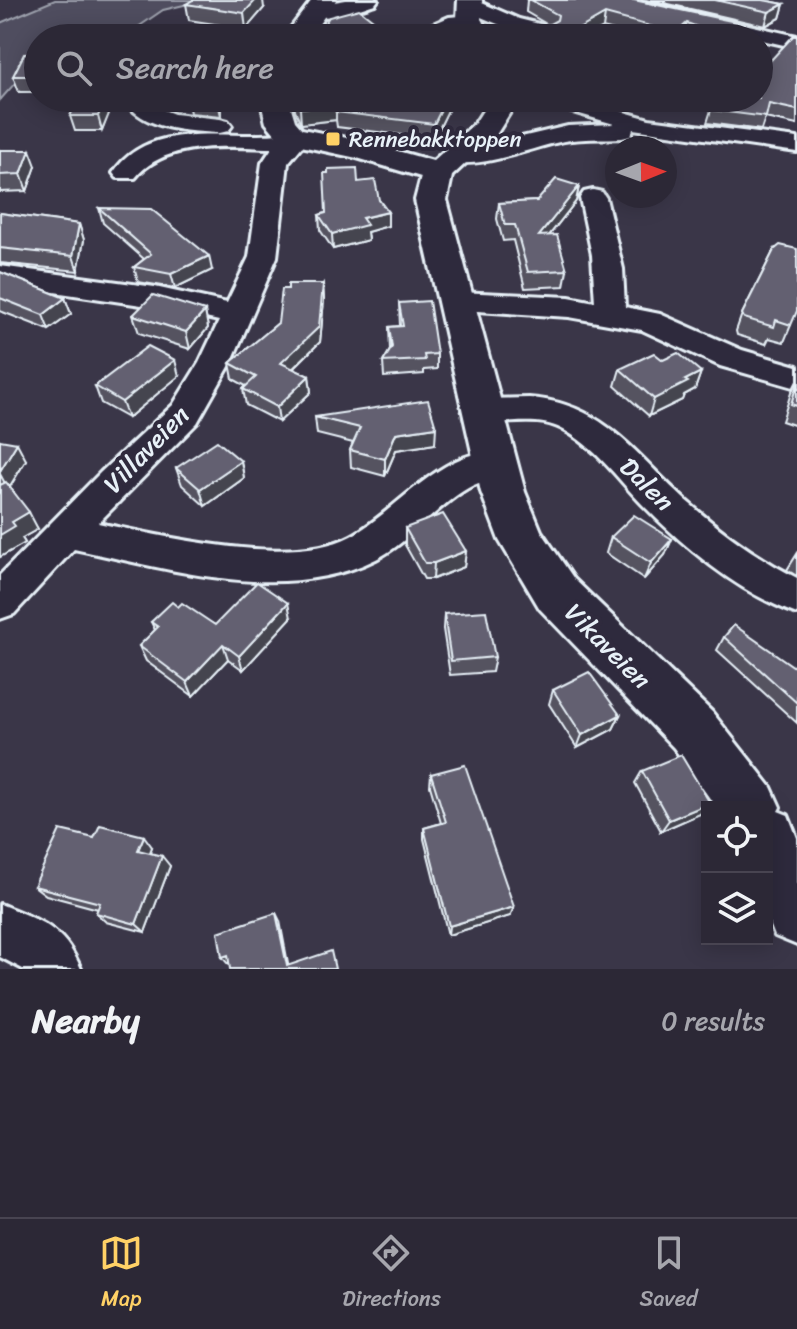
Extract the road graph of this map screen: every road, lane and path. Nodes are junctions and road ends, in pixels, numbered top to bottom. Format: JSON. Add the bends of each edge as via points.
{"nodes":[{"id":1,"x":368,"y":0,"type":"edge"},
{"id":2,"x":610,"y":0,"type":"edge"},
{"id":3,"x":320,"y":5,"type":"edge"},
{"id":4,"x":472,"y":15,"type":"edge"},
{"id":5,"x":686,"y":16,"type":"junction"},
{"id":6,"x":306,"y":24,"type":"edge"},
{"id":7,"x":449,"y":24,"type":"edge"},
{"id":8,"x":516,"y":24,"type":"edge"},
{"id":9,"x":695,"y":24,"type":"edge"},
{"id":10,"x":720,"y":24,"type":"edge"},
{"id":11,"x":773,"y":36,"type":"edge"},
{"id":12,"x":797,"y":42,"type":"edge"},
{"id":13,"x":773,"y":50,"type":"edge"},
{"id":14,"x":797,"y":54,"type":"edge"},
{"id":15,"x":145,"y":112,"type":"edge"},
{"id":16,"x":499,"y":112,"type":"edge"},
{"id":17,"x":598,"y":112,"type":"edge"},
{"id":18,"x":286,"y":126,"type":"edge"},
{"id":19,"x":647,"y":126,"type":"junction"},
{"id":20,"x":797,"y":145,"type":"edge"},
{"id":21,"x":446,"y":164,"type":"junction"},
{"id":22,"x":126,"y":173,"type":"dead end"},
{"id":23,"x":593,"y":198,"type":"dead end"},
{"id":24,"x":0,"y":275,"type":"edge"},
{"id":25,"x":458,"y":302,"type":"junction"},
{"id":26,"x":609,"y":313,"type":"junction"},
{"id":27,"x":238,"y":315,"type":"junction"},
{"id":28,"x":797,"y":377,"type":"edge"},
{"id":29,"x":483,"y":411,"type":"junction"},
{"id":30,"x":496,"y":465,"type":"junction"},
{"id":31,"x":67,"y":532,"type":"junction"},
{"id":32,"x":797,"y":597,"type":"edge"},
{"id":33,"x":0,"y":602,"type":"edge"},
{"id":34,"x":746,"y":801,"type":"edge"},
{"id":35,"x":773,"y":852,"type":"edge"},
{"id":36,"x":797,"y":914,"type":"edge"},
{"id":37,"x":0,"y":930,"type":"edge"},
{"id":38,"x":55,"y":969,"type":"edge"}],
"edges":[{"from":1,"to":3,"type":"street","via":[[333,10]]},
{"from":2,"to":5,"type":"street"},
{"from":3,"to":6,"type":"main road"},
{"from":4,"to":7,"type":"street"},
{"from":4,"to":8,"type":"street"},
{"from":5,"to":9,"type":"street"},
{"from":5,"to":10,"type":"street"},
{"from":11,"to":12,"type":"street"},
{"from":13,"to":14,"type":"street"},
{"from":15,"to":18,"type":"street","via":[[182,122]]},
{"from":16,"to":21,"type":"main road"},
{"from":17,"to":19,"type":"street"},
{"from":18,"to":21,"type":"main road","via":[[362,150]]},
{"from":18,"to":22,"type":"street","via":[[264,140],[166,147],[141,155]]},
{"from":18,"to":27,"type":"street","name":"Villaveien","via":[[275,163],[263,257]]},
{"from":19,"to":20,"type":"street"},
{"from":19,"to":21,"type":"street","via":[[568,133]]},
{"from":21,"to":25,"type":"main road","name":"Vikaveien","via":[[434,181],[431,200]]},
{"from":23,"to":26,"type":"street","via":[[609,267]]},
{"from":24,"to":27,"type":"street"},
{"from":25,"to":26,"type":"street"},
{"from":25,"to":29,"type":"main road","name":"Vikaveien"},
{"from":26,"to":28,"type":"street","via":[[649,321],[731,358]]},
{"from":27,"to":31,"type":"street","name":"Villaveien","via":[[185,414]]},
{"from":29,"to":30,"type":"main road","name":"Vikaveien"},
{"from":29,"to":32,"type":"street","name":"Dalen","via":[[537,411],[571,418],[600,437],[709,542]]},
{"from":30,"to":31,"type":"street","via":[[475,467],[447,482],[364,547],[332,562],[273,565],[215,560]]},
{"from":30,"to":34,"type":"main road","name":"Vikaveien","via":[[522,540],[557,594],[693,730]]},
{"from":31,"to":33,"type":"street","name":"Villaveien"},
{"from":35,"to":36,"type":"main road"},
{"from":37,"to":38,"type":"street","via":[[41,950]]}]}
